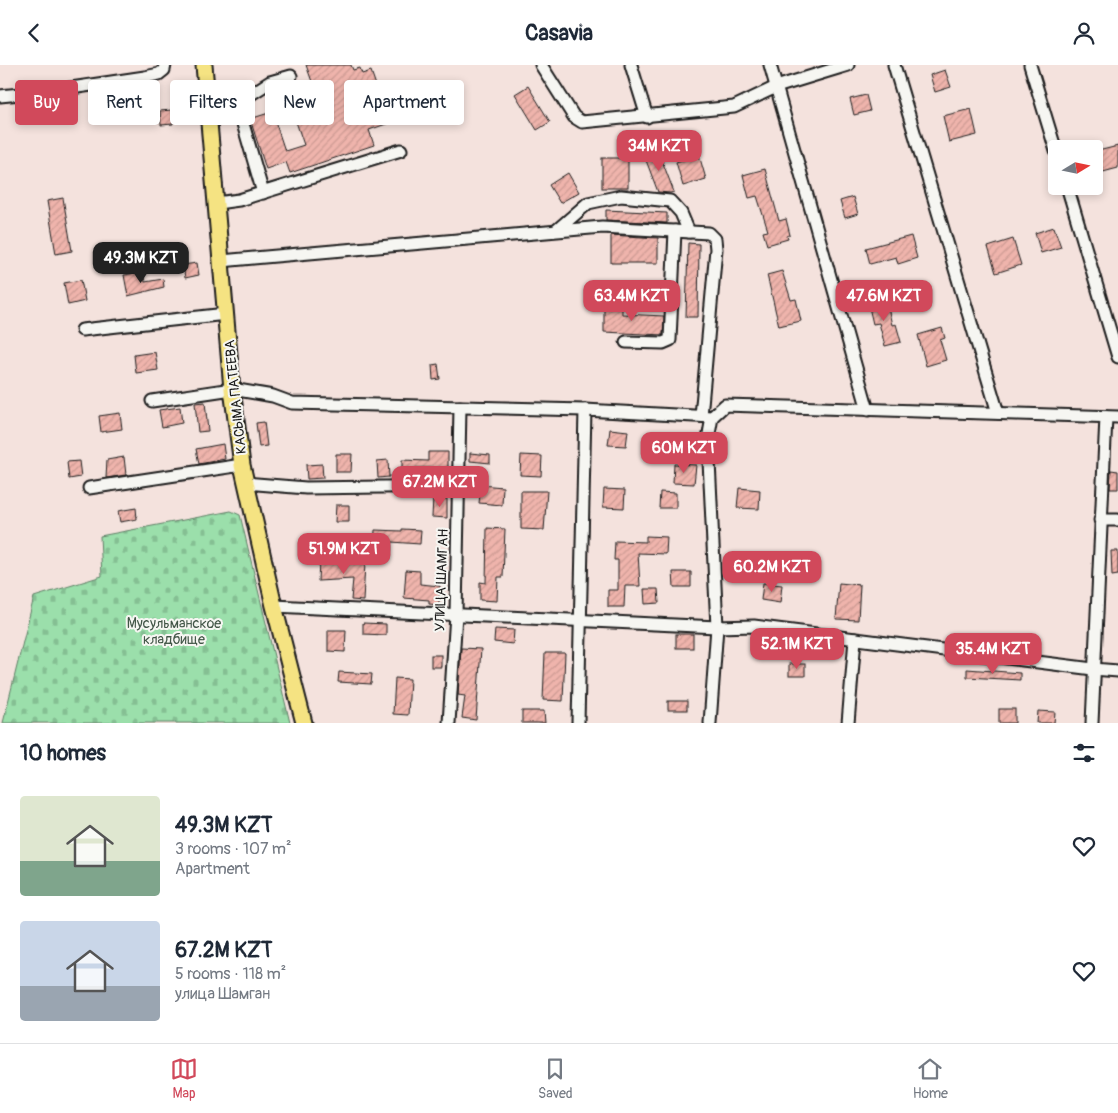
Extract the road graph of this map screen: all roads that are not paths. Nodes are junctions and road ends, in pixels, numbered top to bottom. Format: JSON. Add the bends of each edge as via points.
{"nodes":[{"id":1,"x":165,"y":65,"type":"edge"},
{"id":2,"x":204,"y":65,"type":"edge"},
{"id":3,"x":541,"y":65,"type":"edge"},
{"id":4,"x":631,"y":65,"type":"edge"},
{"id":5,"x":770,"y":65,"type":"edge"},
{"id":6,"x":848,"y":65,"type":"edge"},
{"id":7,"x":894,"y":65,"type":"edge"},
{"id":8,"x":1030,"y":65,"type":"edge"},
{"id":9,"x":291,"y":76,"type":"dead end"},
{"id":10,"x":776,"y":87,"type":"junction"},
{"id":11,"x":0,"y":96,"type":"edge"},
{"id":12,"x":647,"y":117,"type":"junction"},
{"id":13,"x":1053,"y":140,"type":"edge"},
{"id":14,"x":401,"y":150,"type":"dead end"},
{"id":15,"x":263,"y":193,"type":"junction"},
{"id":16,"x":1070,"y":195,"type":"edge"},
{"id":17,"x":217,"y":203,"type":"junction"},
{"id":18,"x":557,"y":230,"type":"junction"},
{"id":19,"x":675,"y":231,"type":"junction"},
{"id":20,"x":689,"y":232,"type":"junction"},
{"id":21,"x":221,"y":261,"type":"junction"},
{"id":22,"x":226,"y":314,"type":"junction"},
{"id":23,"x":82,"y":330,"type":"dead end"},
{"id":24,"x":626,"y":342,"type":"dead end"},
{"id":25,"x":1118,"y":357,"type":"edge"},
{"id":26,"x":232,"y":389,"type":"junction"},
{"id":27,"x":152,"y":401,"type":"dead end"},
{"id":28,"x":460,"y":407,"type":"junction"},
{"id":29,"x":868,"y":409,"type":"junction"},
{"id":30,"x":585,"y":410,"type":"junction"},
{"id":31,"x":998,"y":413,"type":"junction"},
{"id":32,"x":707,"y":417,"type":"junction"},
{"id":33,"x":1112,"y":417,"type":"edge"},
{"id":34,"x":242,"y":465,"type":"junction"},
{"id":35,"x":246,"y":483,"type":"junction"},
{"id":36,"x":458,"y":485,"type":"junction"},
{"id":37,"x":89,"y":488,"type":"dead end"},
{"id":38,"x":1100,"y":519,"type":"junction"},
{"id":39,"x":1118,"y":520,"type":"edge"},
{"id":40,"x":274,"y":606,"type":"junction"},
{"id":41,"x":456,"y":614,"type":"junction"},
{"id":42,"x":581,"y":621,"type":"junction"},
{"id":43,"x":717,"y":627,"type":"junction"},
{"id":44,"x":856,"y":639,"type":"junction"},
{"id":45,"x":1093,"y":669,"type":"junction"},
{"id":46,"x":1118,"y":671,"type":"edge"},
{"id":47,"x":304,"y":723,"type":"edge"},
{"id":48,"x":449,"y":723,"type":"edge"},
{"id":49,"x":578,"y":723,"type":"edge"},
{"id":50,"x":710,"y":723,"type":"edge"},
{"id":51,"x":848,"y":723,"type":"edge"},
{"id":52,"x":1092,"y":723,"type":"edge"}],
"edges":[{"from":1,"to":11,"type":"street","via":[[159,74],[146,77]]},
{"from":2,"to":17,"type":"main road","name":"КАСЫМА ПАТЕЕВА"},
{"from":3,"to":12,"type":"street","via":[[574,117],[582,122]]},
{"from":4,"to":12,"type":"street"},
{"from":5,"to":10,"type":"street"},
{"from":6,"to":10,"type":"street"},
{"from":7,"to":31,"type":"street"},
{"from":8,"to":13,"type":"street"},
{"from":9,"to":15,"type":"street","via":[[270,82],[237,103]]},
{"from":10,"to":12,"type":"street","via":[[734,107]]},
{"from":10,"to":29,"type":"street"},
{"from":14,"to":15,"type":"street"},
{"from":15,"to":17,"type":"street","via":[[239,201]]},
{"from":16,"to":25,"type":"street"},
{"from":17,"to":21,"type":"main road","name":"КАСЫМА ПАТЕЕВА"},
{"from":18,"to":19,"type":"street","via":[[602,227]]},
{"from":18,"to":20,"type":"street","via":[[588,203],[621,196],[670,201],[681,213]]},
{"from":18,"to":21,"type":"street"},
{"from":19,"to":20,"type":"street"},
{"from":19,"to":24,"type":"street","via":[[670,340],[663,343]]},
{"from":20,"to":32,"type":"street","via":[[710,233],[715,239],[716,249]]},
{"from":21,"to":22,"type":"main road","name":"КАСЫМА ПАТЕЕВА"},
{"from":22,"to":23,"type":"street"},
{"from":22,"to":26,"type":"main road","name":"КАСЫМА ПАТЕЕВА"},
{"from":26,"to":27,"type":"street"},
{"from":26,"to":28,"type":"street","via":[[292,403]]},
{"from":26,"to":34,"type":"main road","name":"КАСЫМА ПАТЕЕВА"},
{"from":28,"to":30,"type":"street"},
{"from":28,"to":36,"type":"street","name":"УЛИЦА ШАМГАН"},
{"from":29,"to":31,"type":"street"},
{"from":29,"to":32,"type":"street","via":[[726,405]]},
{"from":30,"to":32,"type":"street"},
{"from":30,"to":42,"type":"street"},
{"from":31,"to":33,"type":"street"},
{"from":32,"to":43,"type":"street"},
{"from":33,"to":38,"type":"street"},
{"from":34,"to":35,"type":"main road","name":"КАСЫМА ПАТЕЕВА"},
{"from":34,"to":37,"type":"street"},
{"from":35,"to":36,"type":"street","via":[[306,488]]},
{"from":35,"to":40,"type":"main road","name":"КАСЫМА ПАТЕЕВА"},
{"from":36,"to":41,"type":"street","name":"УЛИЦА ШАМГАН"},
{"from":38,"to":39,"type":"street"},
{"from":38,"to":45,"type":"street"},
{"from":40,"to":41,"type":"street"},
{"from":40,"to":47,"type":"main road","name":"КАСЫМА ПАТЕЕВА"},
{"from":41,"to":42,"type":"street"},
{"from":41,"to":48,"type":"street","name":"УЛИЦА ШАМГАН"},
{"from":42,"to":43,"type":"street"},
{"from":42,"to":49,"type":"street"},
{"from":43,"to":44,"type":"street","via":[[754,626]]},
{"from":43,"to":50,"type":"street"},
{"from":44,"to":45,"type":"street"},
{"from":44,"to":51,"type":"street"},
{"from":45,"to":46,"type":"street"},
{"from":45,"to":52,"type":"street"}]}
